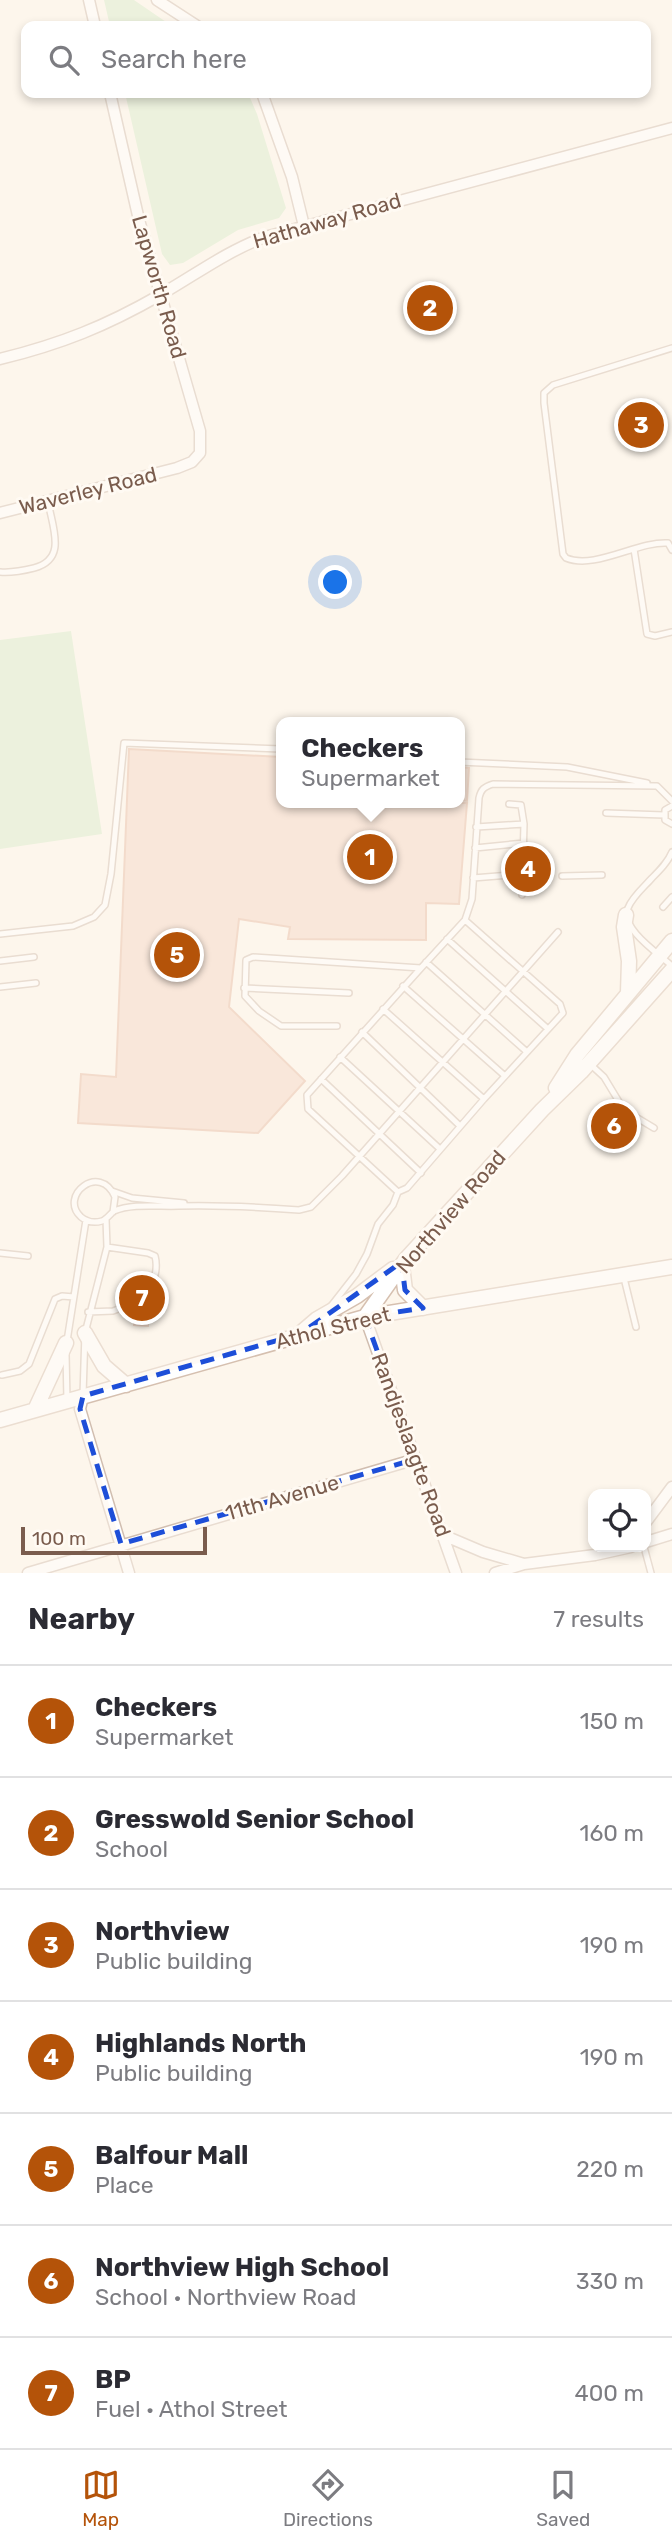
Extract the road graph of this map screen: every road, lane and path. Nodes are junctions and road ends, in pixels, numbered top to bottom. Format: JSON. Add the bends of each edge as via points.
{"nodes":[{"id":1,"x":89,"y":0,"type":"edge"},
{"id":2,"x":158,"y":0,"type":"edge"},
{"id":3,"x":94,"y":21,"type":"edge"},
{"id":4,"x":190,"y":21,"type":"edge"},
{"id":5,"x":111,"y":98,"type":"edge"},
{"id":6,"x":264,"y":98,"type":"edge"},
{"id":7,"x":672,"y":128,"type":"edge"},
{"id":8,"x":304,"y":226,"type":"junction"},
{"id":9,"x":160,"y":295,"type":"junction"},
{"id":10,"x":672,"y":348,"type":"edge"},
{"id":11,"x":0,"y":359,"type":"edge"},
{"id":12,"x":177,"y":468,"type":"joint"},
{"id":13,"x":48,"y":501,"type":"junction"},
{"id":14,"x":0,"y":513,"type":"edge"},
{"id":15,"x":671,"y":547,"type":"edge"},
{"id":16,"x":634,"y":549,"type":"junction"},
{"id":17,"x":0,"y":572,"type":"edge"},
{"id":18,"x":672,"y":632,"type":"edge"},
{"id":19,"x":276,"y":749,"type":"edge"},
{"id":20,"x":465,"y":762,"type":"edge"},
{"id":21,"x":657,"y":786,"type":"junction"},
{"id":22,"x":509,"y":804,"type":"dead end"},
{"id":23,"x":672,"y":804,"type":"edge"},
{"id":24,"x":606,"y":813,"type":"dead end"},
{"id":25,"x":664,"y":815,"type":"junction"},
{"id":26,"x":524,"y":824,"type":"junction"},
{"id":27,"x":672,"y":824,"type":"edge"},
{"id":28,"x":476,"y":827,"type":"junction"},
{"id":29,"x":524,"y":843,"type":"junction"},
{"id":30,"x":475,"y":848,"type":"junction"},
{"id":31,"x":672,"y":852,"type":"edge"},
{"id":32,"x":522,"y":874,"type":"junction"},
{"id":33,"x":602,"y":875,"type":"dead end"},
{"id":34,"x":562,"y":876,"type":"dead end"},
{"id":35,"x":473,"y":878,"type":"junction"},
{"id":36,"x":522,"y":895,"type":"dead end"},
{"id":37,"x":672,"y":897,"type":"edge"},
{"id":38,"x":663,"y":907,"type":"dead end"},
{"id":39,"x":626,"y":915,"type":"junction"},
{"id":40,"x":465,"y":920,"type":"junction"},
{"id":41,"x":558,"y":932,"type":"dead end"},
{"id":42,"x":0,"y":934,"type":"edge"},
{"id":43,"x":447,"y":939,"type":"junction"},
{"id":44,"x":672,"y":941,"type":"edge"},
{"id":45,"x":659,"y":954,"type":"junction"},
{"id":46,"x":34,"y":957,"type":"dead end"},
{"id":47,"x":0,"y":961,"type":"edge"},
{"id":48,"x":426,"y":962,"type":"junction"},
{"id":49,"x":421,"y":968,"type":"junction"},
{"id":50,"x":672,"y":968,"type":"edge"},
{"id":51,"x":36,"y":983,"type":"dead end"},
{"id":52,"x":403,"y":986,"type":"junction"},
{"id":53,"x":0,"y":988,"type":"edge"},
{"id":54,"x":244,"y":988,"type":"junction"},
{"id":55,"x":349,"y":993,"type":"dead end"},
{"id":56,"x":628,"y":993,"type":"junction"},
{"id":57,"x":383,"y":1009,"type":"junction"},
{"id":58,"x":337,"y":1026,"type":"dead end"},
{"id":59,"x":548,"y":1029,"type":"junction"},
{"id":60,"x":362,"y":1032,"type":"junction"},
{"id":61,"x":527,"y":1052,"type":"junction"},
{"id":62,"x":340,"y":1057,"type":"junction"},
{"id":63,"x":589,"y":1063,"type":"junction"},
{"id":64,"x":505,"y":1076,"type":"junction"},
{"id":65,"x":321,"y":1079,"type":"junction"},
{"id":66,"x":484,"y":1099,"type":"junction"},
{"id":67,"x":542,"y":1110,"type":"junction"},
{"id":68,"x":460,"y":1126,"type":"junction"},
{"id":69,"x":654,"y":1128,"type":"dead end"},
{"id":70,"x":440,"y":1149,"type":"junction"},
{"id":71,"x":421,"y":1172,"type":"junction"},
{"id":72,"x":112,"y":1191,"type":"junction"},
{"id":73,"x":398,"y":1192,"type":"junction"},
{"id":74,"x":191,"y":1205,"type":"junction"},
{"id":75,"x":113,"y":1212,"type":"junction"},
{"id":76,"x":106,"y":1219,"type":"junction"},
{"id":77,"x":86,"y":1220,"type":"junction"},
{"id":78,"x":107,"y":1247,"type":"junction"},
{"id":79,"x":0,"y":1253,"type":"edge"},
{"id":80,"x":28,"y":1256,"type":"dead end"},
{"id":81,"x":404,"y":1263,"type":"junction"},
{"id":82,"x":672,"y":1266,"type":"edge"},
{"id":83,"x":624,"y":1275,"type":"junction"},
{"id":84,"x":149,"y":1290,"type":"dead end"},
{"id":85,"x":74,"y":1297,"type":"junction"},
{"id":86,"x":134,"y":1303,"type":"dead end"},
{"id":87,"x":423,"y":1308,"type":"junction"},
{"id":88,"x":88,"y":1312,"type":"junction"},
{"id":89,"x":326,"y":1314,"type":"junction"},
{"id":90,"x":365,"y":1317,"type":"junction"},
{"id":91,"x":636,"y":1327,"type":"dead end"},
{"id":92,"x":85,"y":1333,"type":"junction"},
{"id":93,"x":300,"y":1334,"type":"junction"},
{"id":94,"x":66,"y":1343,"type":"junction"},
{"id":95,"x":2,"y":1375,"type":"dead end"},
{"id":96,"x":125,"y":1385,"type":"junction"},
{"id":97,"x":67,"y":1400,"type":"junction"},
{"id":98,"x":82,"y":1402,"type":"junction"},
{"id":99,"x":35,"y":1410,"type":"junction"},
{"id":100,"x":0,"y":1420,"type":"edge"},
{"id":101,"x":416,"y":1459,"type":"junction"},
{"id":102,"x":672,"y":1487,"type":"edge"},
{"id":103,"x":651,"y":1515,"type":"edge"},
{"id":104,"x":443,"y":1535,"type":"junction"},
{"id":105,"x":672,"y":1535,"type":"edge"},
{"id":106,"x":651,"y":1542,"type":"edge"},
{"id":107,"x":121,"y":1544,"type":"junction"},
{"id":108,"x":607,"y":1552,"type":"edge"},
{"id":109,"x":647,"y":1552,"type":"edge"},
{"id":110,"x":524,"y":1564,"type":"junction"},
{"id":111,"x":28,"y":1573,"type":"edge"},
{"id":112,"x":129,"y":1573,"type":"edge"},
{"id":113,"x":457,"y":1573,"type":"edge"},
{"id":114,"x":495,"y":1573,"type":"edge"},
{"id":115,"x":651,"y":1573,"type":"edge"}],
"edges":[{"from":1,"to":3,"type":"street"},
{"from":2,"to":4,"type":"street"},
{"from":5,"to":9,"type":"street","name":"Lapworth Road"},
{"from":6,"to":8,"type":"street"},
{"from":7,"to":8,"type":"street","name":"Hathaway Road"},
{"from":8,"to":9,"type":"street","name":"Hathaway Road","via":[[240,247]]},
{"from":9,"to":11,"type":"street","name":"Hathaway Road","via":[[90,332]]},
{"from":9,"to":12,"type":"street","name":"Lapworth Road","via":[[201,440],[197,458]]},
{"from":10,"to":16,"type":"lane","via":[[561,382],[544,393],[563,554],[576,560],[617,556]]},
{"from":12,"to":13,"type":"street","name":"Waverley Road"},
{"from":13,"to":14,"type":"street","name":"Waverley Road"},
{"from":13,"to":17,"type":"lane","via":[[54,556],[44,565]]},
{"from":15,"to":16,"type":"lane","via":[[656,543]]},
{"from":16,"to":18,"type":"lane","via":[[647,634]]},
{"from":19,"to":42,"type":"lane","via":[[124,743],[106,905],[94,917],[73,926]]},
{"from":20,"to":21,"type":"lane","via":[[567,767]]},
{"from":21,"to":23,"type":"lane"},
{"from":21,"to":28,"type":"lane","via":[[493,784],[481,790]]},
{"from":22,"to":26,"type":"lane","via":[[521,805]]},
{"from":23,"to":25,"type":"lane"},
{"from":24,"to":25,"type":"lane"},
{"from":25,"to":27,"type":"lane"},
{"from":26,"to":28,"type":"lane"},
{"from":26,"to":29,"type":"lane"},
{"from":28,"to":30,"type":"lane"},
{"from":29,"to":30,"type":"lane"},
{"from":29,"to":32,"type":"lane"},
{"from":30,"to":35,"type":"lane"},
{"from":31,"to":39,"type":"lane","via":[[628,906]]},
{"from":32,"to":35,"type":"lane"},
{"from":32,"to":36,"type":"lane"},
{"from":33,"to":34,"type":"lane"},
{"from":35,"to":40,"type":"lane"},
{"from":37,"to":38,"type":"lane"},
{"from":39,"to":45,"type":"lane","via":[[629,925]]},
{"from":39,"to":56,"type":"main road"},
{"from":40,"to":43,"type":"lane"},
{"from":40,"to":59,"type":"lane","via":[[560,1004],[563,1013]]},
{"from":41,"to":74,"type":"lane","via":[[311,1207]]},
{"from":43,"to":48,"type":"lane"},
{"from":43,"to":59,"type":"lane"},
{"from":44,"to":45,"type":"main road","name":"Northview Road"},
{"from":45,"to":50,"type":"lane"},
{"from":45,"to":56,"type":"main road","name":"Northview Road"},
{"from":46,"to":47,"type":"lane"},
{"from":48,"to":49,"type":"lane"},
{"from":48,"to":61,"type":"lane"},
{"from":49,"to":52,"type":"lane"},
{"from":49,"to":54,"type":"lane","via":[[253,957],[245,963]]},
{"from":50,"to":63,"type":"main road","name":"Northview Road"},
{"from":51,"to":53,"type":"lane"},
{"from":52,"to":57,"type":"lane"},
{"from":52,"to":64,"type":"lane"},
{"from":54,"to":55,"type":"lane"},
{"from":54,"to":58,"type":"lane","via":[[250,1002],[276,1025]]},
{"from":56,"to":67,"type":"main road","name":"Northview Road","via":[[577,1055]]},
{"from":57,"to":60,"type":"lane"},
{"from":57,"to":66,"type":"lane"},
{"from":59,"to":61,"type":"lane"},
{"from":60,"to":62,"type":"lane"},
{"from":60,"to":68,"type":"lane"},
{"from":61,"to":64,"type":"lane"},
{"from":62,"to":65,"type":"lane"},
{"from":62,"to":70,"type":"lane"},
{"from":63,"to":67,"type":"main road","name":"Northview Road"},
{"from":63,"to":69,"type":"lane","via":[[604,1077],[624,1110]]},
{"from":64,"to":66,"type":"lane"},
{"from":65,"to":71,"type":"lane"},
{"from":65,"to":73,"type":"lane","via":[[307,1095],[308,1109]]},
{"from":66,"to":68,"type":"lane"},
{"from":67,"to":81,"type":"main road","name":"Northview Road"},
{"from":68,"to":70,"type":"lane"},
{"from":70,"to":71,"type":"lane"},
{"from":71,"to":73,"type":"lane"},
{"from":72,"to":74,"type":"lane"},
{"from":72,"to":75,"type":"lane"},
{"from":72,"to":77,"type":"lane","via":[[101,1182],[82,1186],[75,1205]]},
{"from":73,"to":89,"type":"lane","via":[[356,1274]]},
{"from":74,"to":75,"type":"lane"},
{"from":75,"to":76,"type":"lane"},
{"from":76,"to":77,"type":"lane"},
{"from":76,"to":78,"type":"lane"},
{"from":77,"to":85,"type":"lane"},
{"from":78,"to":84,"type":"lane","via":[[155,1256]]},
{"from":78,"to":88,"type":"lane"},
{"from":79,"to":80,"type":"lane"},
{"from":81,"to":87,"type":"main road","via":[[405,1290]]},
{"from":81,"to":89,"type":"main road"},
{"from":81,"to":90,"type":"main road","name":"Northview Road"},
{"from":82,"to":83,"type":"main road","name":"Athol Street"},
{"from":83,"to":87,"type":"main road","name":"Athol Street"},
{"from":83,"to":91,"type":"lane"},
{"from":85,"to":94,"type":"lane"},
{"from":85,"to":95,"type":"lane","via":[[55,1299],[29,1364]]},
{"from":86,"to":88,"type":"lane","via":[[113,1311]]},
{"from":87,"to":90,"type":"main road","name":"Athol Street"},
{"from":88,"to":92,"type":"lane"},
{"from":89,"to":93,"type":"main road"},
{"from":90,"to":93,"type":"main road","name":"Athol Street"},
{"from":90,"to":101,"type":"street","name":"Randjeslaagte Road"},
{"from":92,"to":96,"type":"main road","via":[[104,1366]]},
{"from":92,"to":98,"type":"lane"},
{"from":93,"to":96,"type":"main road","name":"Athol Street"},
{"from":94,"to":97,"type":"lane"},
{"from":94,"to":99,"type":"main road"},
{"from":96,"to":98,"type":"main road","name":"Athol Street"},
{"from":97,"to":98,"type":"main road","name":"Athol Street"},
{"from":97,"to":99,"type":"main road","name":"Athol Street"},
{"from":98,"to":107,"type":"street"},
{"from":99,"to":100,"type":"main road","name":"Athol Street"},
{"from":101,"to":104,"type":"street","name":"Randjeslaagte Road"},
{"from":101,"to":107,"type":"street","name":"11th Avenue"},
{"from":102,"to":103,"type":"street"},
{"from":104,"to":110,"type":"street"},
{"from":104,"to":113,"type":"street","name":"Randjeslaagte Road"},
{"from":105,"to":106,"type":"street"},
{"from":107,"to":111,"type":"street","name":"11th Avenue"},
{"from":107,"to":112,"type":"street"},
{"from":108,"to":110,"type":"street"},
{"from":109,"to":115,"type":"lane"},
{"from":110,"to":114,"type":"street"}]}
